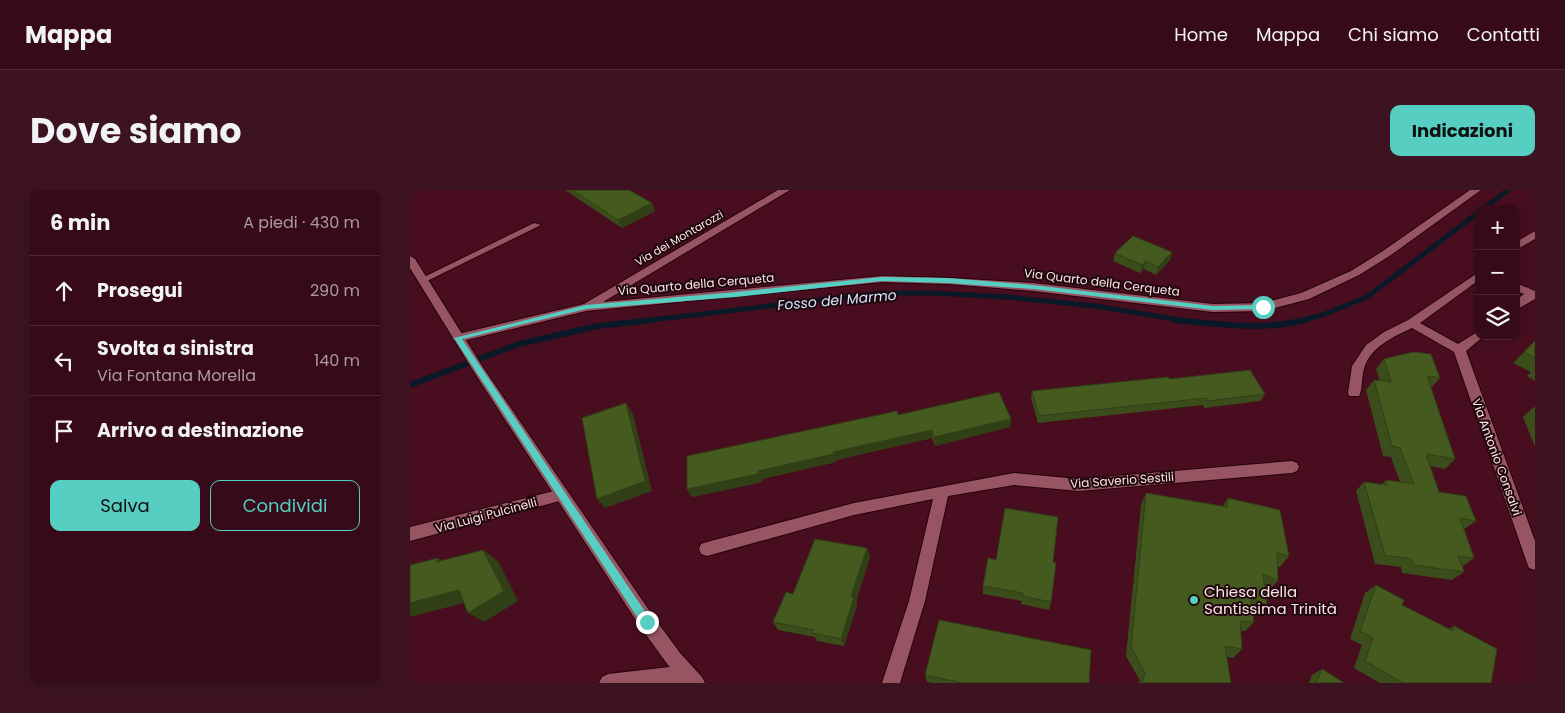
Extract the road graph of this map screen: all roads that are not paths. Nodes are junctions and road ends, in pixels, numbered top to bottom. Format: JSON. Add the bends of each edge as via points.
{"nodes":[{"id":1,"x":785,"y":190,"type":"edge"},
{"id":2,"x":1476,"y":190,"type":"edge"},
{"id":3,"x":537,"y":225,"type":"dead end"},
{"id":4,"x":1535,"y":234,"type":"edge"},
{"id":5,"x":1520,"y":244,"type":"edge"},
{"id":6,"x":410,"y":259,"type":"edge"},
{"id":7,"x":1475,"y":278,"type":"edge"},
{"id":8,"x":422,"y":280,"type":"junction"},
{"id":9,"x":1520,"y":288,"type":"edge"},
{"id":10,"x":1533,"y":294,"type":"edge"},
{"id":11,"x":1520,"y":303,"type":"edge"},
{"id":12,"x":586,"y":307,"type":"junction"},
{"id":13,"x":1412,"y":322,"type":"junction"},
{"id":14,"x":1475,"y":338,"type":"edge"},
{"id":15,"x":461,"y":343,"type":"junction"},
{"id":16,"x":1459,"y":350,"type":"junction"},
{"id":17,"x":1354,"y":393,"type":"dead end"},
{"id":18,"x":1292,"y":467,"type":"dead end"},
{"id":19,"x":942,"y":490,"type":"junction"},
{"id":20,"x":562,"y":495,"type":"junction"},
{"id":21,"x":410,"y":534,"type":"edge"},
{"id":22,"x":707,"y":549,"type":"dead end"},
{"id":23,"x":1535,"y":563,"type":"edge"},
{"id":24,"x":692,"y":679,"type":"edge"},
{"id":25,"x":608,"y":683,"type":"edge"},
{"id":26,"x":891,"y":683,"type":"edge"}],
"edges":[{"from":1,"to":12,"type":"street","name":"Via dei Montarozzi"},
{"from":2,"to":12,"type":"street","name":"Via Quarto della Cerqueta","via":[[1355,272],[1305,296],[1263,307],[1204,307],[1033,287],[897,278]]},
{"from":3,"to":8,"type":"lane"},
{"from":4,"to":5,"type":"street"},
{"from":6,"to":8,"type":"street"},
{"from":7,"to":13,"type":"street"},
{"from":8,"to":15,"type":"street"},
{"from":9,"to":10,"type":"street"},
{"from":10,"to":11,"type":"street"},
{"from":12,"to":15,"type":"street","name":"Via Quarto della Cerqueta"},
{"from":13,"to":16,"type":"street"},
{"from":13,"to":17,"type":"street","via":[[1366,350],[1358,365]]},
{"from":14,"to":16,"type":"street"},
{"from":15,"to":20,"type":"street"},
{"from":16,"to":23,"type":"street","name":"Via Antonio Consalvi"},
{"from":18,"to":19,"type":"street","name":"Via Saverio Sestili","via":[[1079,485],[1014,480]]},
{"from":19,"to":22,"type":"street","name":"Via Saverio Sestili","via":[[854,509]]},
{"from":19,"to":26,"type":"street","via":[[917,601]]},
{"from":20,"to":21,"type":"street","name":"Via Luigi Pulcinelli"},
{"from":20,"to":24,"type":"street","via":[[647,622]]},
{"from":24,"to":25,"type":"street"}]}
